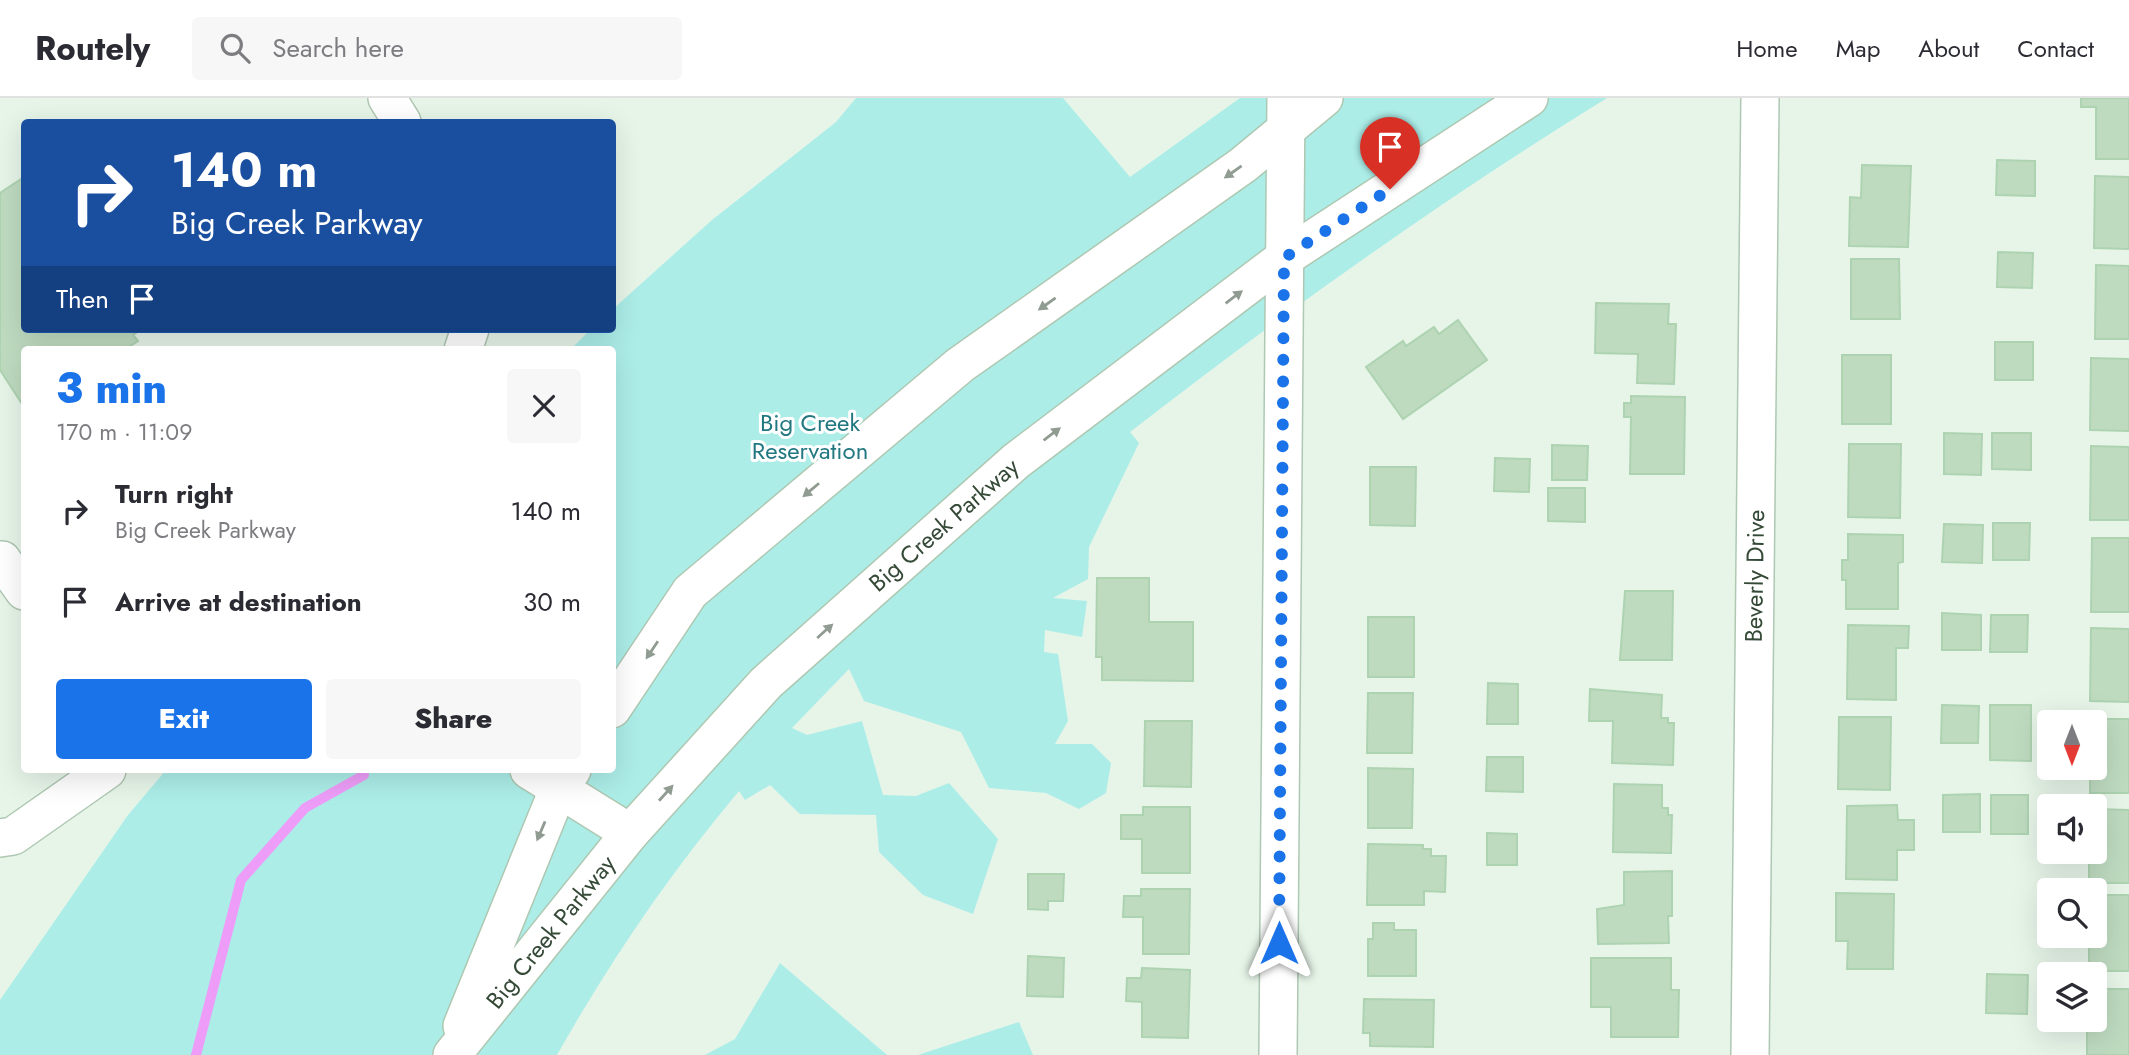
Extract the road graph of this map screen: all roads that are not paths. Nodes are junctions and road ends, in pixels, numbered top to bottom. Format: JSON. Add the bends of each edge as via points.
{"nodes":[{"id":1,"x":387,"y":98,"type":"edge"},
{"id":2,"x":1324,"y":98,"type":"edge"},
{"id":3,"x":1529,"y":98,"type":"edge"},
{"id":4,"x":1760,"y":98,"type":"edge"},
{"id":5,"x":1286,"y":114,"type":"edge"},
{"id":6,"x":400,"y":119,"type":"edge"},
{"id":7,"x":1284,"y":258,"type":"junction"},
{"id":8,"x":0,"y":561,"type":"edge"},
{"id":9,"x":21,"y":587,"type":"edge"},
{"id":10,"x":616,"y":703,"type":"edge"},
{"id":11,"x":103,"y":773,"type":"edge"},
{"id":12,"x":553,"y":777,"type":"edge"},
{"id":13,"x":630,"y":833,"type":"junction"},
{"id":14,"x":0,"y":838,"type":"edge"},
{"id":15,"x":451,"y":1055,"type":"edge"},
{"id":16,"x":1278,"y":1055,"type":"edge"},
{"id":17,"x":1750,"y":1055,"type":"edge"}],
"edges":[{"from":1,"to":6,"type":"street"},
{"from":2,"to":5,"type":"street"},
{"from":3,"to":7,"type":"street","name":"Big Creek Parkway"},
{"from":4,"to":17,"type":"street","name":"Beverly Drive"},
{"from":5,"to":7,"type":"street"},
{"from":5,"to":10,"type":"street","one_way":true,"via":[[1243,165],[960,365],[690,592]]},
{"from":13,"to":7,"type":"street","name":"Big Creek Parkway","one_way":true,"via":[[766,683],[1016,461]]},
{"from":7,"to":16,"type":"street"},
{"from":8,"to":9,"type":"street"},
{"from":11,"to":14,"type":"street","via":[[13,836]]},
{"from":12,"to":13,"type":"street"},
{"from":12,"to":15,"type":"street","name":"Big Creek Parkway","one_way":true},
{"from":13,"to":15,"type":"street","name":"Big Creek Parkway"}]}
